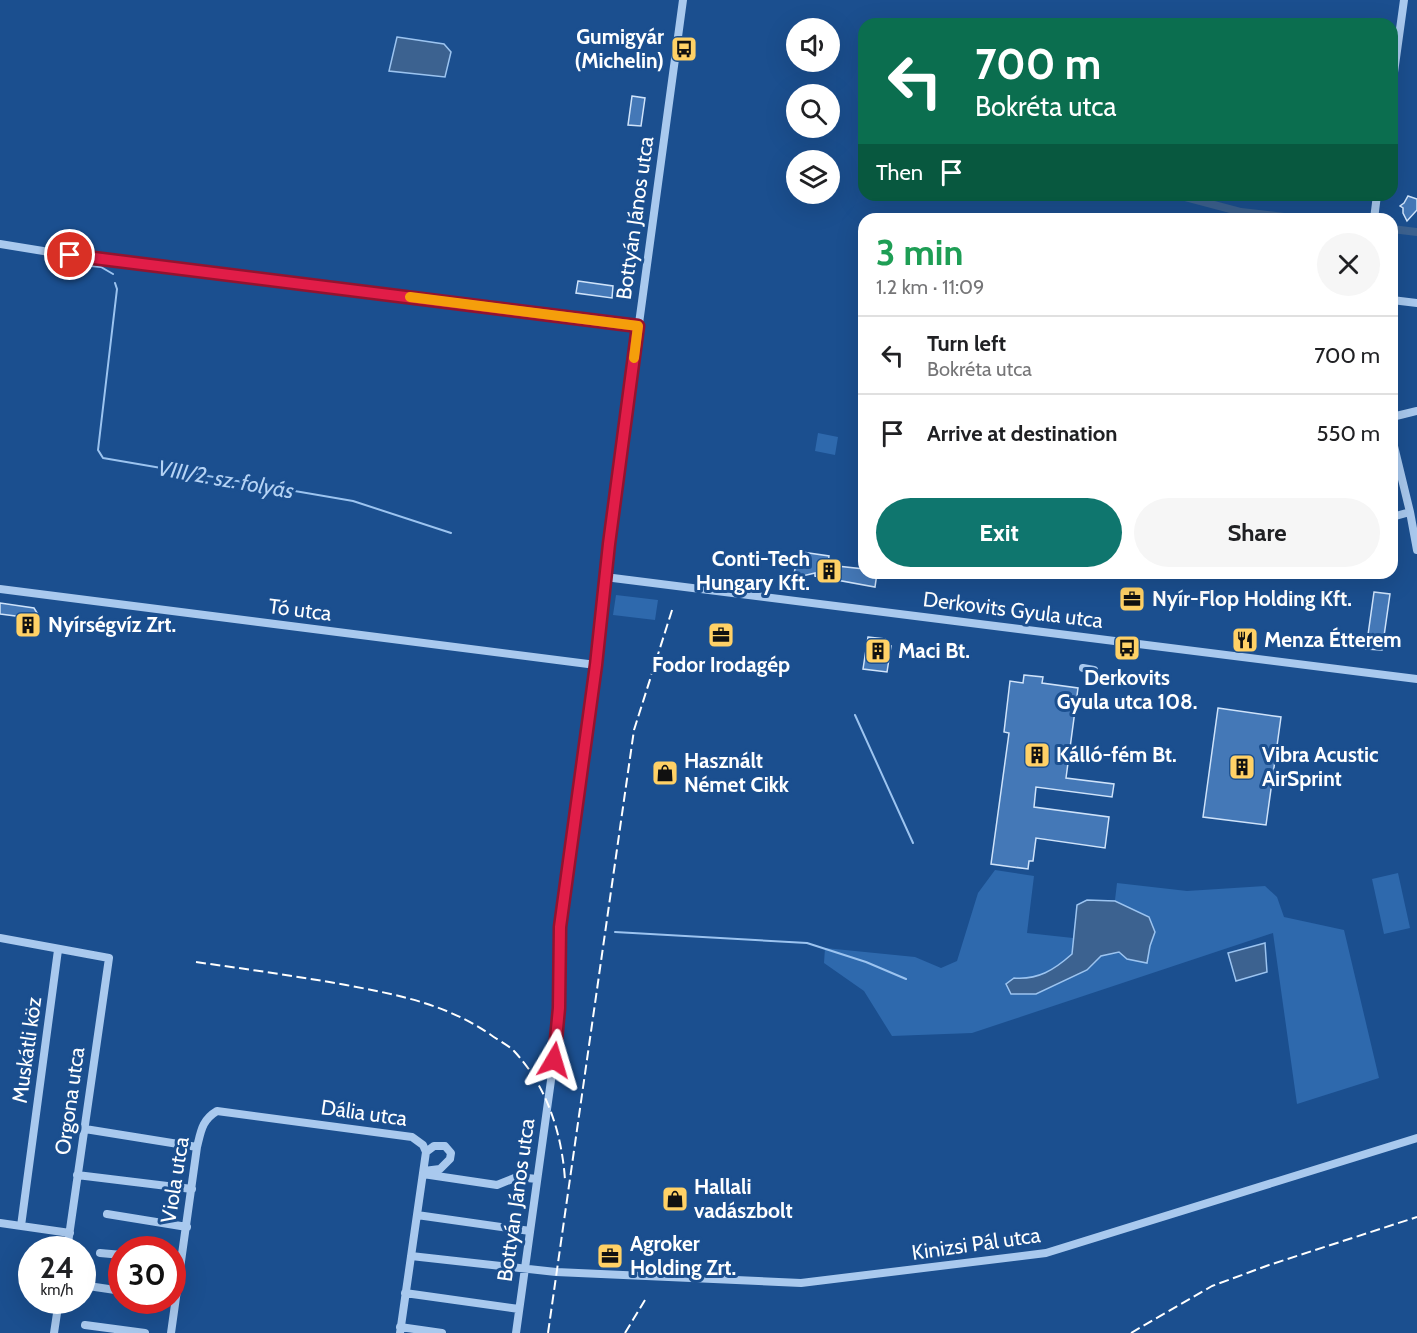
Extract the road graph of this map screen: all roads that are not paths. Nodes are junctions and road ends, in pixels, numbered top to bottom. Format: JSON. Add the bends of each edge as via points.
{"nodes":[{"id":1,"x":683,"y":0,"type":"edge"},
{"id":2,"x":1404,"y":0,"type":"edge"},
{"id":3,"x":1398,"y":44,"type":"edge"},
{"id":4,"x":0,"y":244,"type":"edge"},
{"id":5,"x":1398,"y":301,"type":"edge"},
{"id":6,"x":1417,"y":303,"type":"edge"},
{"id":7,"x":638,"y":326,"type":"junction"},
{"id":8,"x":1417,"y":411,"type":"edge"},
{"id":9,"x":1398,"y":416,"type":"edge"},
{"id":10,"x":1398,"y":459,"type":"edge"},
{"id":11,"x":1412,"y":508,"type":"edge"},
{"id":12,"x":1398,"y":514,"type":"edge"},
{"id":13,"x":1417,"y":550,"type":"edge"},
{"id":14,"x":605,"y":577,"type":"junction"},
{"id":15,"x":0,"y":589,"type":"edge"},
{"id":16,"x":596,"y":665,"type":"junction"},
{"id":17,"x":1083,"y":668,"type":"dead end"},
{"id":18,"x":1094,"y":670,"type":"dead end"},
{"id":19,"x":1417,"y":679,"type":"edge"},
{"id":20,"x":0,"y":938,"type":"edge"},
{"id":21,"x":58,"y":950,"type":"junction"},
{"id":22,"x":217,"y":1111,"type":"joint"},
{"id":23,"x":85,"y":1129,"type":"junction"},
{"id":24,"x":1417,"y":1138,"type":"edge"},
{"id":25,"x":197,"y":1147,"type":"junction"},
{"id":26,"x":426,"y":1152,"type":"junction"},
{"id":27,"x":423,"y":1172,"type":"junction"},
{"id":28,"x":77,"y":1175,"type":"junction"},
{"id":29,"x":537,"y":1179,"type":"junction"},
{"id":30,"x":192,"y":1189,"type":"junction"},
{"id":31,"x":107,"y":1214,"type":"dead end"},
{"id":32,"x":417,"y":1215,"type":"junction"},
{"id":33,"x":0,"y":1222,"type":"edge"},
{"id":34,"x":21,"y":1226,"type":"junction"},
{"id":35,"x":187,"y":1227,"type":"junction"},
{"id":36,"x":530,"y":1231,"type":"junction"},
{"id":37,"x":70,"y":1233,"type":"junction"},
{"id":38,"x":69,"y":1236,"type":"edge"},
{"id":39,"x":184,"y":1236,"type":"edge"},
{"id":40,"x":100,"y":1252,"type":"dead end"},
{"id":41,"x":108,"y":1253,"type":"edge"},
{"id":42,"x":411,"y":1256,"type":"junction"},
{"id":43,"x":524,"y":1268,"type":"junction"},
{"id":44,"x":405,"y":1293,"type":"junction"},
{"id":45,"x":519,"y":1309,"type":"junction"},
{"id":46,"x":57,"y":1314,"type":"edge"},
{"id":47,"x":173,"y":1314,"type":"edge"},
{"id":48,"x":85,"y":1325,"type":"dead end"},
{"id":49,"x":400,"y":1330,"type":"edge"},
{"id":50,"x":54,"y":1333,"type":"edge"},
{"id":51,"x":145,"y":1333,"type":"edge"},
{"id":52,"x":171,"y":1333,"type":"edge"},
{"id":53,"x":442,"y":1333,"type":"edge"},
{"id":54,"x":516,"y":1333,"type":"edge"}],
"edges":[{"from":1,"to":7,"type":"street","name":"Bottyán János utca"},
{"from":2,"to":3,"type":"street"},
{"from":4,"to":7,"type":"street"},
{"from":5,"to":6,"type":"street"},
{"from":7,"to":14,"type":"street","name":"Bottyán János utca"},
{"from":8,"to":9,"type":"street"},
{"from":10,"to":11,"type":"street"},
{"from":11,"to":12,"type":"street"},
{"from":11,"to":13,"type":"street"},
{"from":14,"to":16,"type":"street","name":"Bottyán János utca"},
{"from":14,"to":19,"type":"street","name":"Derkovits Gyula utca"},
{"from":15,"to":16,"type":"street","name":"Tó utca"},
{"from":16,"to":29,"type":"street","name":"Bottyán János utca","via":[[560,927],[557,1037]]},
{"from":17,"to":18,"type":"street"},
{"from":20,"to":21,"type":"street"},
{"from":21,"to":23,"type":"street","name":"Orgona utca","via":[[109,958]]},
{"from":21,"to":34,"type":"street","name":"Muskátli köz"},
{"from":22,"to":25,"type":"street","name":"Viola utca","via":[[203,1123]]},
{"from":22,"to":26,"type":"street","name":"Dália utca","via":[[412,1137]]},
{"from":23,"to":25,"type":"street"},
{"from":23,"to":28,"type":"street","name":"Orgona utca"},
{"from":24,"to":43,"type":"street","name":"Kinizsi Pál utca","via":[[1028,1256],[801,1283]]},
{"from":25,"to":30,"type":"street","name":"Viola utca"},
{"from":26,"to":27,"type":"street","name":"Dália utca"},
{"from":26,"to":27,"type":"street","via":[[434,1146],[445,1146],[451,1153],[440,1169]]},
{"from":27,"to":29,"type":"street","via":[[496,1185],[517,1177]]},
{"from":27,"to":32,"type":"street","name":"Dália utca"},
{"from":28,"to":30,"type":"street"},
{"from":28,"to":37,"type":"street","name":"Orgona utca"},
{"from":29,"to":36,"type":"street","name":"Bottyán János utca"},
{"from":30,"to":35,"type":"street","name":"Viola utca"},
{"from":31,"to":35,"type":"street"},
{"from":32,"to":36,"type":"street"},
{"from":32,"to":42,"type":"street","name":"Dália utca"},
{"from":33,"to":34,"type":"street"},
{"from":34,"to":37,"type":"street"},
{"from":35,"to":39,"type":"street","name":"Viola utca"},
{"from":36,"to":43,"type":"street","name":"Bottyán János utca"},
{"from":37,"to":38,"type":"street","name":"Orgona utca"},
{"from":40,"to":41,"type":"street"},
{"from":42,"to":43,"type":"street","name":"Kinizsi Pál utca"},
{"from":42,"to":44,"type":"street","name":"Dália utca"},
{"from":43,"to":45,"type":"street","name":"Bottyán János utca"},
{"from":44,"to":45,"type":"street"},
{"from":44,"to":49,"type":"street","name":"Dália utca"},
{"from":45,"to":54,"type":"street","name":"Bottyán János utca"},
{"from":46,"to":50,"type":"street"},
{"from":47,"to":52,"type":"street","name":"Viola utca"},
{"from":48,"to":51,"type":"street"},
{"from":49,"to":53,"type":"street"}]}
